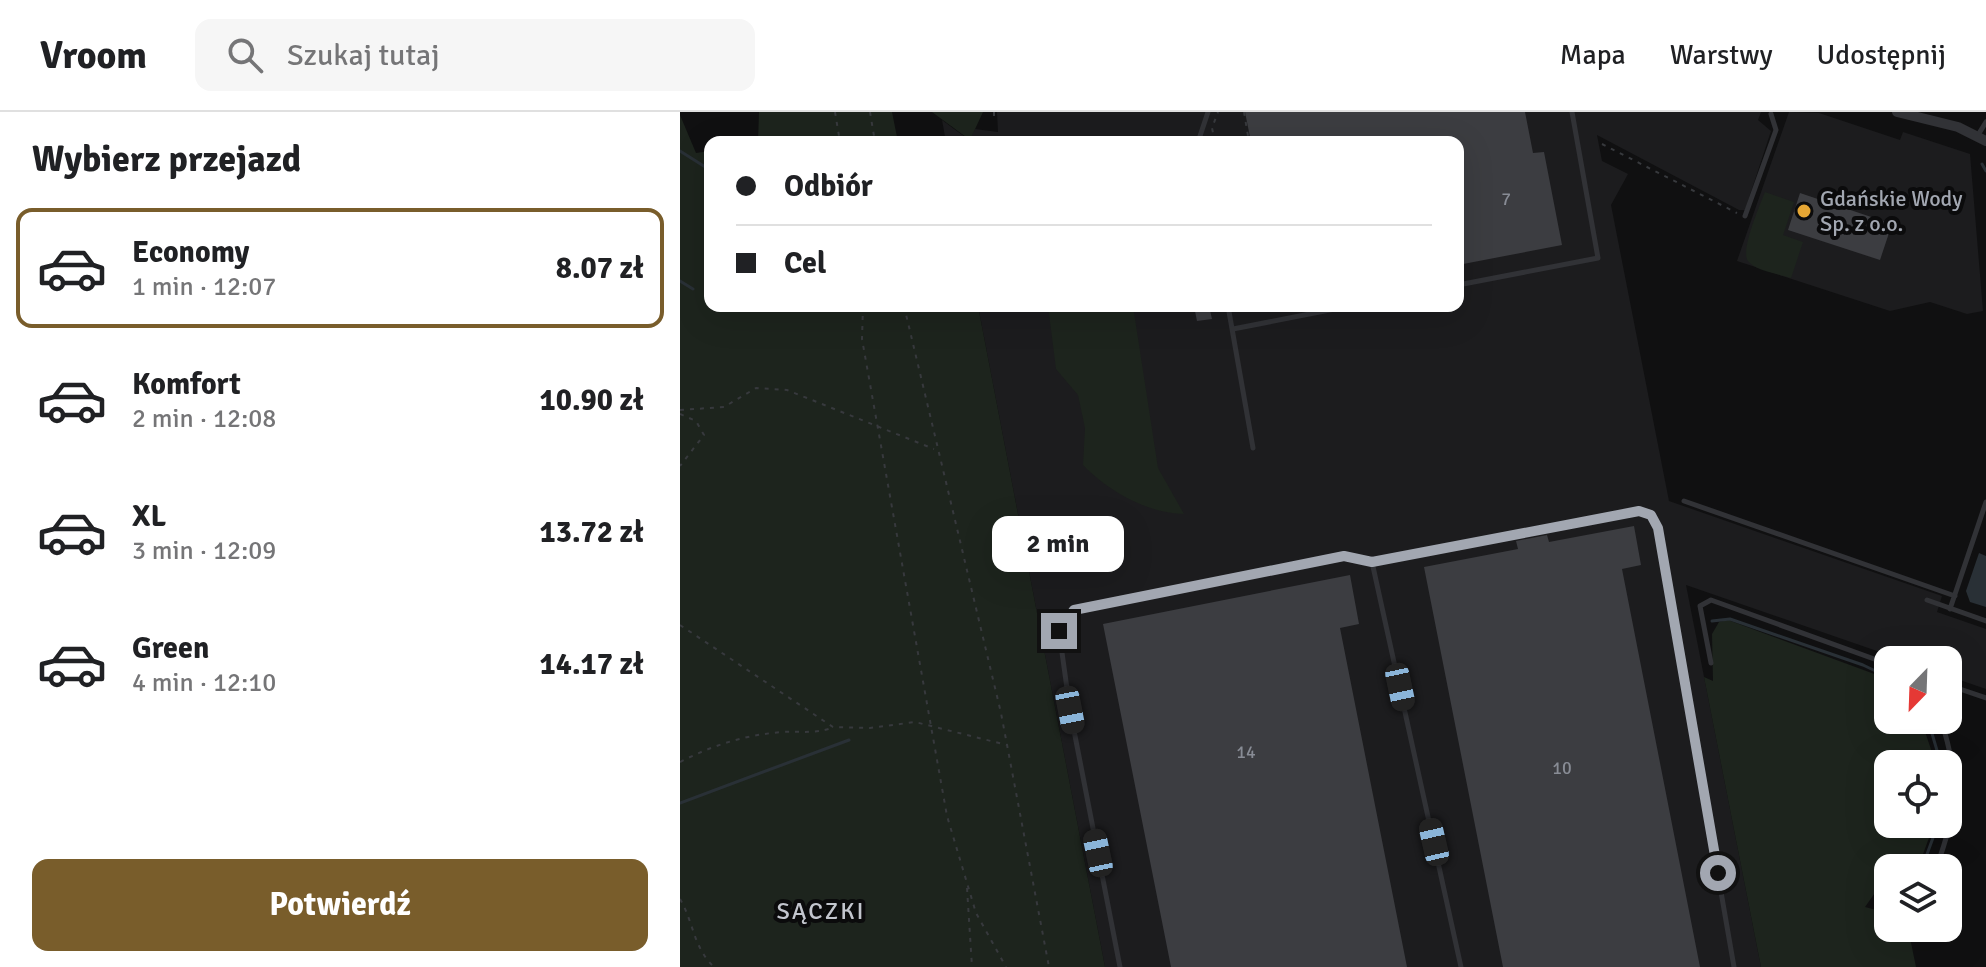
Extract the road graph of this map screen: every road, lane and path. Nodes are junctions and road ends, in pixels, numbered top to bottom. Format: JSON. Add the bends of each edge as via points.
{"nodes":[{"id":1,"x":835,"y":112,"type":"edge"},
{"id":2,"x":870,"y":112,"type":"edge"},
{"id":3,"x":994,"y":112,"type":"edge"},
{"id":4,"x":1208,"y":112,"type":"edge"},
{"id":5,"x":1218,"y":112,"type":"edge"},
{"id":6,"x":1244,"y":112,"type":"edge"},
{"id":7,"x":1572,"y":112,"type":"edge"},
{"id":8,"x":1897,"y":112,"type":"edge"},
{"id":9,"x":1771,"y":114,"type":"dead end"},
{"id":10,"x":994,"y":119,"type":"dead end"},
{"id":11,"x":1986,"y":122,"type":"edge"},
{"id":12,"x":839,"y":136,"type":"edge"},
{"id":13,"x":874,"y":136,"type":"edge"},
{"id":14,"x":1200,"y":136,"type":"edge"},
{"id":15,"x":1214,"y":136,"type":"edge"},
{"id":16,"x":1248,"y":136,"type":"edge"},
{"id":17,"x":1982,"y":138,"type":"edge"},
{"id":18,"x":1602,"y":144,"type":"dead end"},
{"id":19,"x":1745,"y":216,"type":"joint"},
{"id":20,"x":1464,"y":284,"type":"edge"},
{"id":21,"x":863,"y":312,"type":"edge"},
{"id":22,"x":905,"y":312,"type":"edge"},
{"id":23,"x":1229,"y":312,"type":"edge"},
{"id":24,"x":1319,"y":312,"type":"edge"},
{"id":25,"x":1233,"y":329,"type":"junction"},
{"id":26,"x":680,"y":412,"type":"edge"},
{"id":27,"x":879,"y":428,"type":"junction"},
{"id":28,"x":1253,"y":448,"type":"dead end"},
{"id":29,"x":936,"y":450,"type":"junction"},
{"id":30,"x":680,"y":466,"type":"edge"},
{"id":31,"x":1684,"y":501,"type":"dead end"},
{"id":32,"x":1986,"y":502,"type":"edge"},
{"id":33,"x":1372,"y":562,"type":"junction"},
{"id":34,"x":1955,"y":596,"type":"junction"},
{"id":35,"x":1927,"y":600,"type":"dead end"},
{"id":36,"x":1950,"y":609,"type":"junction"},
{"id":37,"x":1986,"y":621,"type":"edge"},
{"id":38,"x":680,"y":625,"type":"edge"},
{"id":39,"x":1874,"y":659,"type":"edge"},
{"id":40,"x":1711,"y":663,"type":"dead end"},
{"id":41,"x":1962,"y":690,"type":"edge"},
{"id":42,"x":1986,"y":698,"type":"edge"},
{"id":43,"x":929,"y":725,"type":"junction"},
{"id":44,"x":833,"y":727,"type":"junction"},
{"id":45,"x":1945,"y":734,"type":"edge"},
{"id":46,"x":1007,"y":745,"type":"junction"},
{"id":47,"x":680,"y":762,"type":"edge"},
{"id":48,"x":1941,"y":854,"type":"edge"},
{"id":49,"x":967,"y":882,"type":"junction"},
{"id":50,"x":680,"y":899,"type":"edge"},
{"id":51,"x":714,"y":967,"type":"edge"},
{"id":52,"x":972,"y":967,"type":"edge"},
{"id":53,"x":1006,"y":967,"type":"edge"},
{"id":54,"x":1049,"y":967,"type":"edge"},
{"id":55,"x":1120,"y":967,"type":"edge"},
{"id":56,"x":1461,"y":967,"type":"edge"},
{"id":57,"x":1734,"y":967,"type":"edge"}],
"edges":[{"from":1,"to":12,"type":"path"},
{"from":2,"to":13,"type":"path"},
{"from":3,"to":10,"type":"path"},
{"from":4,"to":14,"type":"lane"},
{"from":5,"to":15,"type":"path"},
{"from":6,"to":16,"type":"path"},
{"from":7,"to":20,"type":"lane","via":[[1598,258]]},
{"from":8,"to":17,"type":"street"},
{"from":9,"to":19,"type":"lane","via":[[1776,130]]},
{"from":11,"to":17,"type":"lane"},
{"from":18,"to":19,"type":"path"},
{"from":21,"to":27,"type":"path","via":[[862,339]]},
{"from":22,"to":29,"type":"path"},
{"from":23,"to":25,"type":"lane"},
{"from":24,"to":25,"type":"lane"},
{"from":25,"to":28,"type":"lane"},
{"from":26,"to":27,"type":"path","via":[[724,407],[756,388],[787,390]]},
{"from":26,"to":30,"type":"path","via":[[696,421],[704,435]]},
{"from":27,"to":29,"type":"path"},
{"from":27,"to":43,"type":"path"},
{"from":29,"to":46,"type":"path"},
{"from":31,"to":34,"type":"lane"},
{"from":32,"to":34,"type":"lane"},
{"from":33,"to":55,"type":"lane","via":[[1344,556],[1074,610],[1066,617],[1059,631],[1070,710]]},
{"from":33,"to":56,"type":"lane"},
{"from":33,"to":57,"type":"lane","via":[[1639,511],[1651,515],[1658,528]]},
{"from":34,"to":36,"type":"lane"},
{"from":35,"to":36,"type":"lane"},
{"from":36,"to":37,"type":"lane"},
{"from":38,"to":44,"type":"path"},
{"from":39,"to":40,"type":"lane","via":[[1711,600],[1700,606]]},
{"from":41,"to":42,"type":"lane"},
{"from":43,"to":44,"type":"path"},
{"from":43,"to":46,"type":"path"},
{"from":43,"to":49,"type":"path"},
{"from":44,"to":47,"type":"path","via":[[749,736]]},
{"from":45,"to":48,"type":"lane","via":[[1956,801]]},
{"from":46,"to":54,"type":"path"},
{"from":49,"to":52,"type":"path"},
{"from":49,"to":53,"type":"path","via":[[976,913]]},
{"from":50,"to":51,"type":"path","via":[[697,950]]}]}
